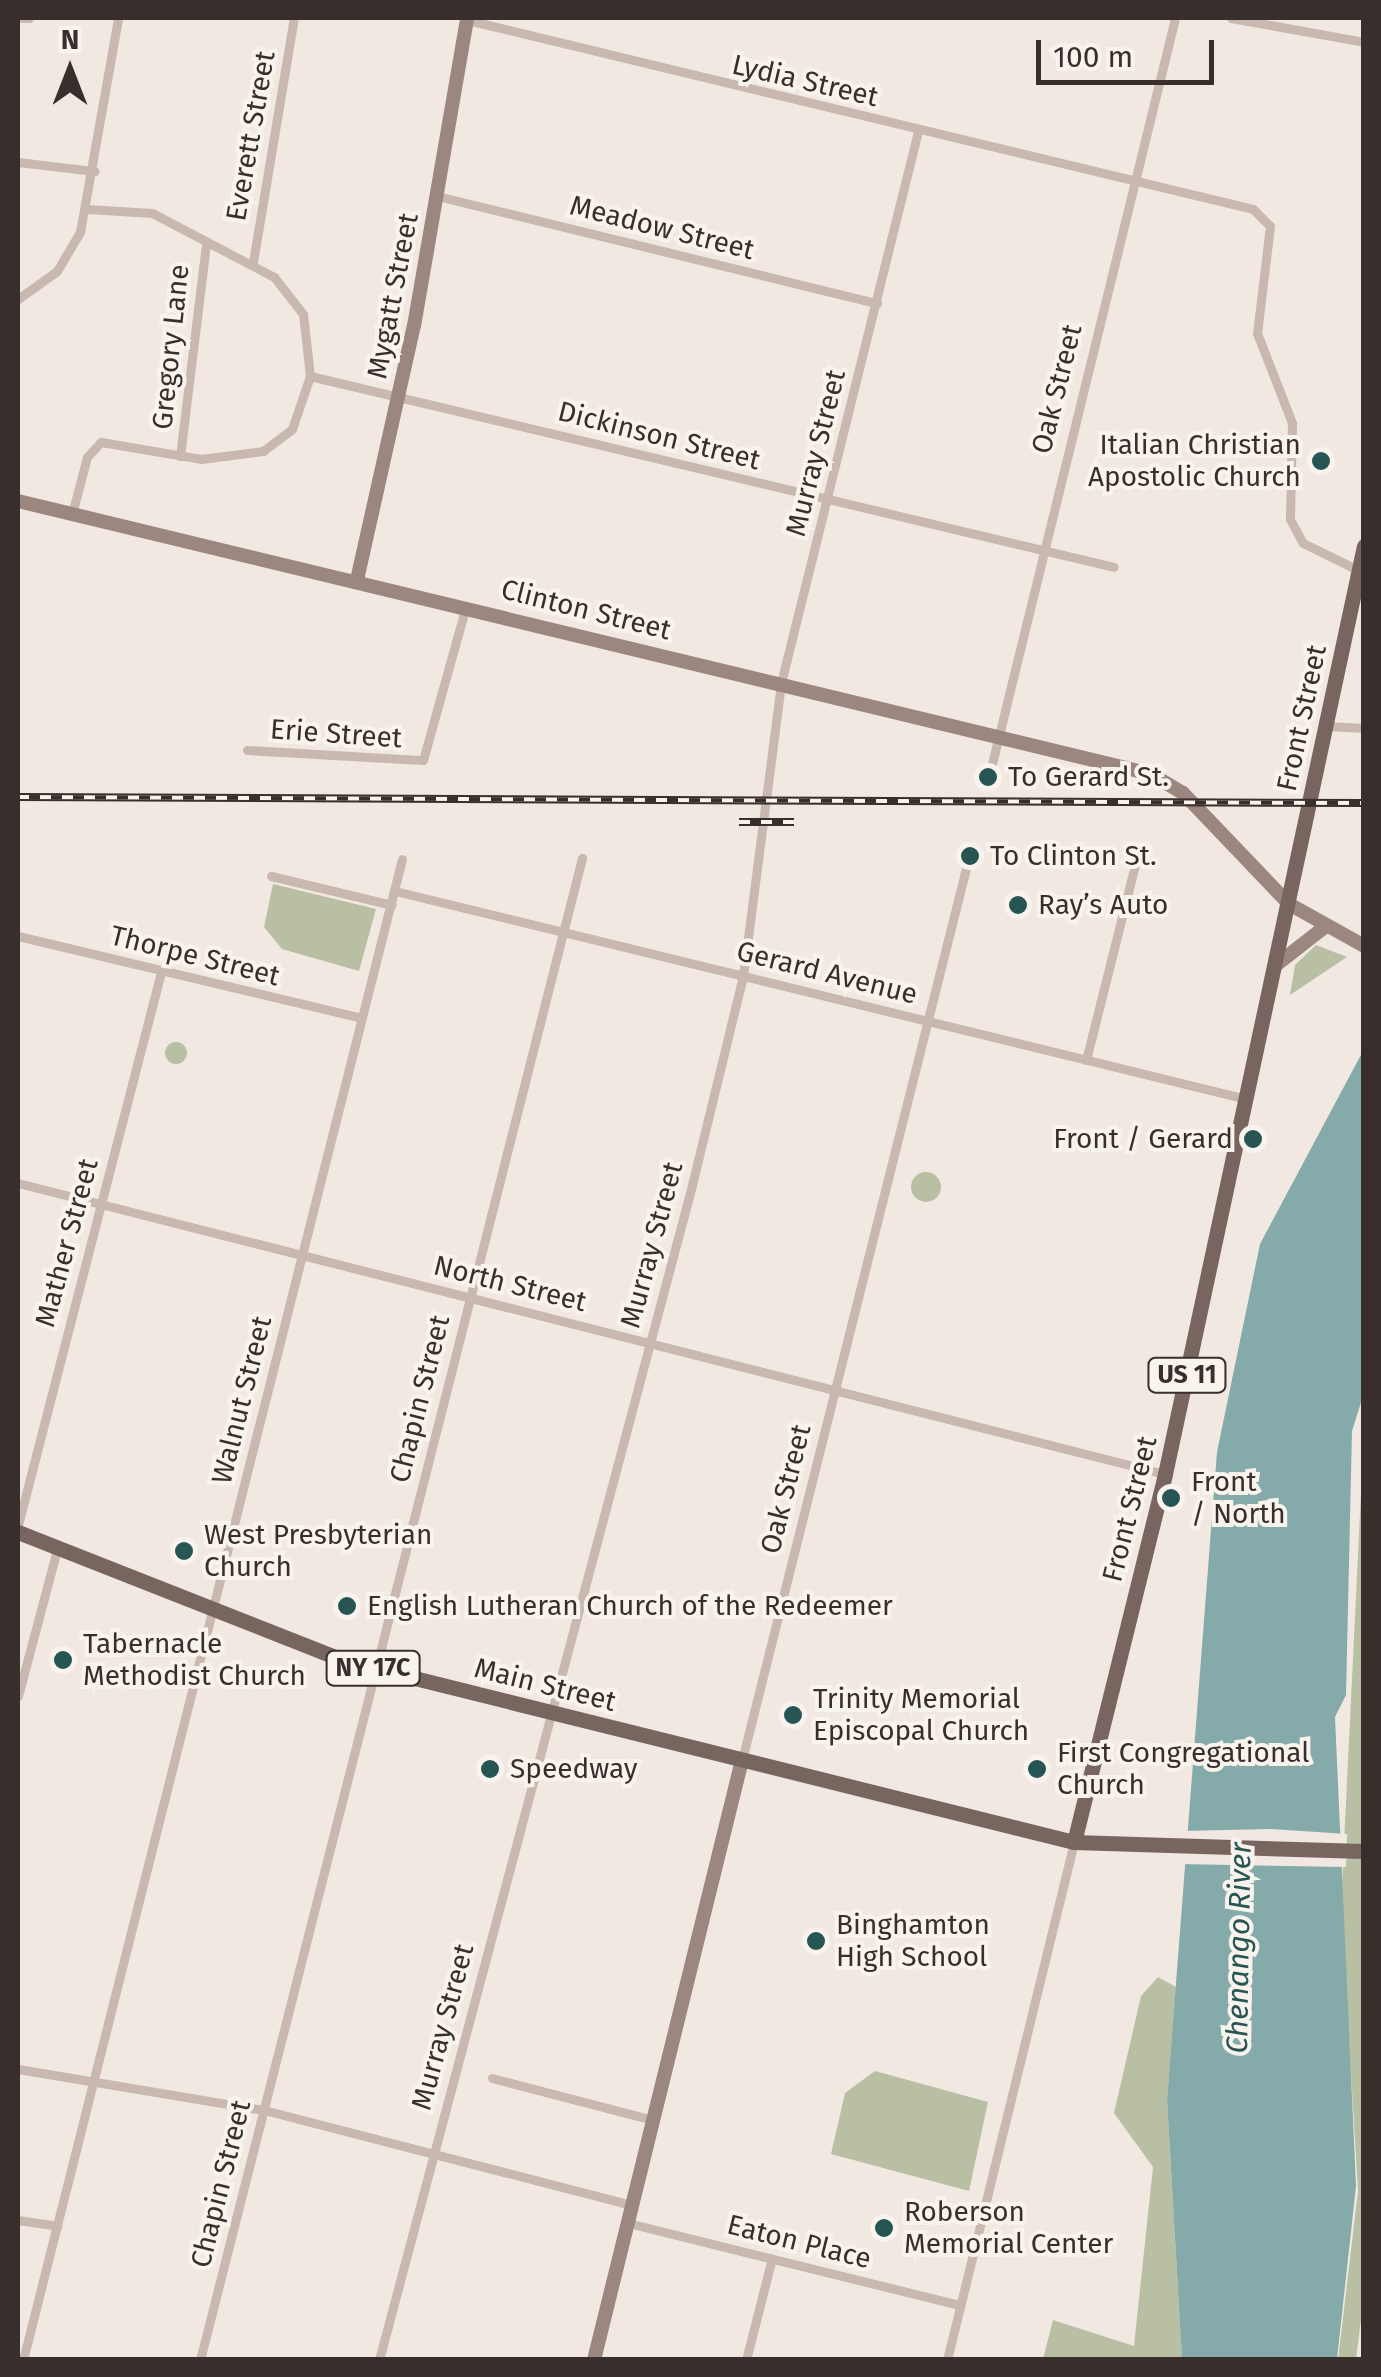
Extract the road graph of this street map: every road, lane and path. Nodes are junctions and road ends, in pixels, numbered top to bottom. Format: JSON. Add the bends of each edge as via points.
{"nodes":[{"id":1,"x":19,"y":18,"type":"edge"},
{"id":2,"x":28,"y":18,"type":"edge"},
{"id":3,"x":118,"y":18,"type":"edge"},
{"id":4,"x":294,"y":18,"type":"edge"},
{"id":5,"x":1175,"y":18,"type":"edge"},
{"id":6,"x":1231,"y":18,"type":"edge"},
{"id":7,"x":467,"y":19,"type":"edge"},
{"id":8,"x":1364,"y":42,"type":"edge"},
{"id":9,"x":918,"y":131,"type":"junction"},
{"id":10,"x":18,"y":162,"type":"edge"},
{"id":11,"x":94,"y":171,"type":"junction"},
{"id":12,"x":1134,"y":182,"type":"junction"},
{"id":13,"x":437,"y":196,"type":"junction"},
{"id":14,"x":87,"y":209,"type":"junction"},
{"id":15,"x":206,"y":244,"type":"junction"},
{"id":16,"x":253,"y":262,"type":"junction"},
{"id":17,"x":18,"y":299,"type":"edge"},
{"id":18,"x":877,"y":303,"type":"junction"},
{"id":19,"x":310,"y":376,"type":"junction"},
{"id":20,"x":400,"y":396,"type":"junction"},
{"id":21,"x":180,"y":456,"type":"junction"},
{"id":22,"x":828,"y":500,"type":"junction"},
{"id":23,"x":18,"y":501,"type":"edge"},
{"id":24,"x":72,"y":514,"type":"junction"},
{"id":25,"x":1363,"y":549,"type":"edge"},
{"id":26,"x":1043,"y":551,"type":"junction"},
{"id":27,"x":1114,"y":568,"type":"dead end"},
{"id":28,"x":1358,"y":570,"type":"junction"},
{"id":29,"x":357,"y":580,"type":"junction"},
{"id":30,"x":466,"y":606,"type":"junction"},
{"id":31,"x":781,"y":683,"type":"junction"},
{"id":32,"x":1326,"y":726,"type":"junction"},
{"id":33,"x":1364,"y":728,"type":"edge"},
{"id":34,"x":998,"y":737,"type":"junction"},
{"id":35,"x":247,"y":750,"type":"dead end"},
{"id":36,"x":990,"y":772,"type":"dead end"},
{"id":37,"x":582,"y":858,"type":"dead end"},
{"id":38,"x":402,"y":860,"type":"dead end"},
{"id":39,"x":1136,"y":861,"type":"dead end"},
{"id":40,"x":968,"y":864,"type":"dead end"},
{"id":41,"x":270,"y":876,"type":"dead end"},
{"id":42,"x":396,"y":890,"type":"junction"},
{"id":43,"x":1289,"y":904,"type":"junction"},
{"id":44,"x":392,"y":905,"type":"junction"},
{"id":45,"x":1326,"y":926,"type":"junction"},
{"id":46,"x":563,"y":933,"type":"junction"},
{"id":47,"x":18,"y":936,"type":"edge"},
{"id":48,"x":1362,"y":946,"type":"edge"},
{"id":49,"x":1276,"y":965,"type":"junction"},
{"id":50,"x":161,"y":972,"type":"junction"},
{"id":51,"x":743,"y":976,"type":"junction"},
{"id":52,"x":362,"y":1018,"type":"junction"},
{"id":53,"x":929,"y":1021,"type":"junction"},
{"id":54,"x":1086,"y":1060,"type":"junction"},
{"id":55,"x":1247,"y":1099,"type":"junction"},
{"id":56,"x":18,"y":1183,"type":"edge"},
{"id":57,"x":100,"y":1206,"type":"junction"},
{"id":58,"x":301,"y":1254,"type":"junction"},
{"id":59,"x":469,"y":1298,"type":"junction"},
{"id":60,"x":650,"y":1342,"type":"junction"},
{"id":61,"x":837,"y":1389,"type":"junction"},
{"id":62,"x":1165,"y":1474,"type":"junction"},
{"id":63,"x":18,"y":1529,"type":"edge"},
{"id":64,"x":56,"y":1549,"type":"junction"},
{"id":65,"x":212,"y":1614,"type":"junction"},
{"id":66,"x":377,"y":1668,"type":"junction"},
{"id":67,"x":18,"y":1696,"type":"edge"},
{"id":68,"x":551,"y":1712,"type":"junction"},
{"id":69,"x":742,"y":1760,"type":"junction"},
{"id":70,"x":1074,"y":1842,"type":"junction"},
{"id":71,"x":1364,"y":1850,"type":"edge"},
{"id":72,"x":18,"y":2069,"type":"edge"},
{"id":73,"x":492,"y":2078,"type":"dead end"},
{"id":74,"x":92,"y":2081,"type":"junction"},
{"id":75,"x":264,"y":2110,"type":"junction"},
{"id":76,"x":654,"y":2120,"type":"junction"},
{"id":77,"x":432,"y":2154,"type":"junction"},
{"id":78,"x":632,"y":2205,"type":"junction"},
{"id":79,"x":18,"y":2220,"type":"edge"},
{"id":80,"x":628,"y":2222,"type":"junction"},
{"id":81,"x":58,"y":2226,"type":"junction"},
{"id":82,"x":772,"y":2258,"type":"junction"},
{"id":83,"x":960,"y":2305,"type":"junction"},
{"id":84,"x":23,"y":2360,"type":"edge"},
{"id":85,"x":200,"y":2360,"type":"edge"},
{"id":86,"x":379,"y":2360,"type":"edge"},
{"id":87,"x":594,"y":2360,"type":"edge"},
{"id":88,"x":746,"y":2360,"type":"edge"},
{"id":89,"x":946,"y":2360,"type":"edge"}],
"edges":[{"from":1,"to":2,"type":"street"},
{"from":3,"to":11,"type":"street"},
{"from":4,"to":16,"type":"street","name":"Everett Street"},
{"from":5,"to":12,"type":"street","name":"Oak Street"},
{"from":6,"to":8,"type":"street"},
{"from":7,"to":9,"type":"street","name":"Lydia Street"},
{"from":7,"to":13,"type":"street","name":"Mygatt Street"},
{"from":9,"to":12,"type":"street","name":"Lydia Street"},
{"from":9,"to":18,"type":"street","name":"Murray Street"},
{"from":10,"to":11,"type":"street"},
{"from":11,"to":14,"type":"street"},
{"from":12,"to":26,"type":"street","name":"Oak Street"},
{"from":12,"to":28,"type":"street","name":"Lydia Street","via":[[1264,216],[1270,242],[1258,333],[1292,423],[1290,518],[1303,543]]},
{"from":13,"to":18,"type":"street","name":"Meadow Street"},
{"from":13,"to":20,"type":"street","name":"Mygatt Street"},
{"from":14,"to":15,"type":"street","via":[[152,213]]},
{"from":14,"to":17,"type":"street","via":[[56,271]]},
{"from":15,"to":16,"type":"street"},
{"from":15,"to":21,"type":"street","name":"Gregory Lane"},
{"from":16,"to":19,"type":"street","via":[[303,314]]},
{"from":18,"to":22,"type":"street","name":"Murray Street"},
{"from":19,"to":20,"type":"street","name":"Dickinson Street"},
{"from":19,"to":21,"type":"street","via":[[283,440],[230,458]]},
{"from":20,"to":22,"type":"street","name":"Dickinson Street"},
{"from":20,"to":29,"type":"street","name":"Mygatt Street"},
{"from":21,"to":24,"type":"street","via":[[101,442],[86,457]]},
{"from":22,"to":26,"type":"street","name":"Dickinson Street"},
{"from":22,"to":31,"type":"street","name":"Murray Street"},
{"from":23,"to":24,"type":"street","name":"Clinton Street"},
{"from":24,"to":29,"type":"street","name":"Clinton Street"},
{"from":25,"to":28,"type":"main road","name":"Front Street","number":"US 11"},
{"from":26,"to":27,"type":"street","name":"Dickinson Street"},
{"from":26,"to":34,"type":"street","name":"Oak Street"},
{"from":28,"to":32,"type":"main road","name":"Front Street","number":"US 11"},
{"from":29,"to":30,"type":"street","name":"Clinton Street"},
{"from":30,"to":31,"type":"street","name":"Clinton Street"},
{"from":30,"to":35,"type":"street","name":"Erie Street","via":[[423,760]]},
{"from":31,"to":34,"type":"street","name":"Clinton Street"},
{"from":31,"to":51,"type":"street","name":"Murray Street"},
{"from":32,"to":33,"type":"street"},
{"from":32,"to":43,"type":"main road","name":"Front Street","number":"US 11"},
{"from":34,"to":36,"type":"street","name":"Oak Street"},
{"from":34,"to":43,"type":"street","name":"Clinton Street","via":[[1141,771],[1183,793]]},
{"from":37,"to":46,"type":"street","name":"Chapin Street"},
{"from":38,"to":42,"type":"street","name":"Walnut Street"},
{"from":39,"to":54,"type":"street"},
{"from":40,"to":53,"type":"street","name":"Oak Street"},
{"from":41,"to":44,"type":"street"},
{"from":42,"to":44,"type":"street","name":"Walnut Street"},
{"from":42,"to":46,"type":"street","name":"Gerard Avenue"},
{"from":43,"to":45,"type":"street","name":"Clinton Street"},
{"from":43,"to":49,"type":"main road","name":"Front Street","number":"US 11"},
{"from":44,"to":52,"type":"street","name":"Walnut Street"},
{"from":45,"to":48,"type":"street","name":"Clinton Street"},
{"from":45,"to":49,"type":"street"},
{"from":46,"to":51,"type":"street","name":"Gerard Avenue"},
{"from":46,"to":59,"type":"street","name":"Chapin Street"},
{"from":47,"to":50,"type":"street","name":"Thorpe Street"},
{"from":49,"to":55,"type":"main road","name":"Front Street","number":"US 11"},
{"from":50,"to":52,"type":"street","name":"Thorpe Street"},
{"from":50,"to":57,"type":"street","name":"Mather Street"},
{"from":51,"to":53,"type":"street","name":"Gerard Avenue"},
{"from":51,"to":60,"type":"street","name":"Murray Street"},
{"from":52,"to":58,"type":"street","name":"Walnut Street"},
{"from":53,"to":54,"type":"street","name":"Gerard Avenue"},
{"from":53,"to":61,"type":"street","name":"Oak Street"},
{"from":54,"to":55,"type":"street","name":"Gerard Avenue"},
{"from":55,"to":62,"type":"main road","name":"Front Street","number":"US 11"},
{"from":56,"to":57,"type":"street","name":"North Street"},
{"from":57,"to":58,"type":"street","name":"North Street"},
{"from":57,"to":63,"type":"street","name":"Mather Street"},
{"from":58,"to":59,"type":"street","name":"North Street"},
{"from":58,"to":65,"type":"street","name":"Walnut Street"},
{"from":59,"to":60,"type":"street","name":"North Street"},
{"from":59,"to":66,"type":"street","name":"Chapin Street"},
{"from":60,"to":61,"type":"street","name":"North Street"},
{"from":60,"to":68,"type":"street","name":"Murray Street"},
{"from":61,"to":62,"type":"street","name":"North Street"},
{"from":61,"to":69,"type":"street","name":"Oak Street"},
{"from":62,"to":70,"type":"main road","name":"Front Street","number":"US 11"},
{"from":63,"to":64,"type":"main road","name":"Main Street","number":"NY 17C"},
{"from":64,"to":65,"type":"main road","name":"Main Street","number":"NY 17C"},
{"from":64,"to":67,"type":"street"},
{"from":65,"to":66,"type":"main road","name":"Main Street","number":"NY 17C"},
{"from":65,"to":74,"type":"street","name":"Walnut Street"},
{"from":66,"to":68,"type":"main road","name":"Main Street","number":"NY 17C"},
{"from":66,"to":75,"type":"street","name":"Chapin Street"},
{"from":68,"to":69,"type":"main road","name":"Main Street","number":"NY 17C"},
{"from":68,"to":77,"type":"street","name":"Murray Street"},
{"from":69,"to":70,"type":"main road","name":"Main Street","number":"NY 17C"},
{"from":69,"to":76,"type":"street","name":"Oak Street"},
{"from":70,"to":71,"type":"main road","name":"Main Street"},
{"from":70,"to":83,"type":"street","name":"Front Street"},
{"from":72,"to":74,"type":"street"},
{"from":73,"to":76,"type":"street"},
{"from":74,"to":75,"type":"street"},
{"from":74,"to":81,"type":"street","name":"Walnut Street"},
{"from":75,"to":77,"type":"street"},
{"from":75,"to":85,"type":"street","name":"Chapin Street"},
{"from":76,"to":78,"type":"street","name":"Oak Street"},
{"from":77,"to":78,"type":"street"},
{"from":77,"to":86,"type":"street","name":"Murray Street"},
{"from":78,"to":80,"type":"street","name":"Oak Street"},
{"from":79,"to":81,"type":"street"},
{"from":80,"to":82,"type":"street","name":"Eaton Place"},
{"from":80,"to":87,"type":"street","name":"Oak Street"},
{"from":81,"to":84,"type":"street","name":"Walnut Street"},
{"from":82,"to":83,"type":"street","name":"Eaton Place"},
{"from":82,"to":88,"type":"street"},
{"from":83,"to":89,"type":"street","name":"Front Street"}]}
